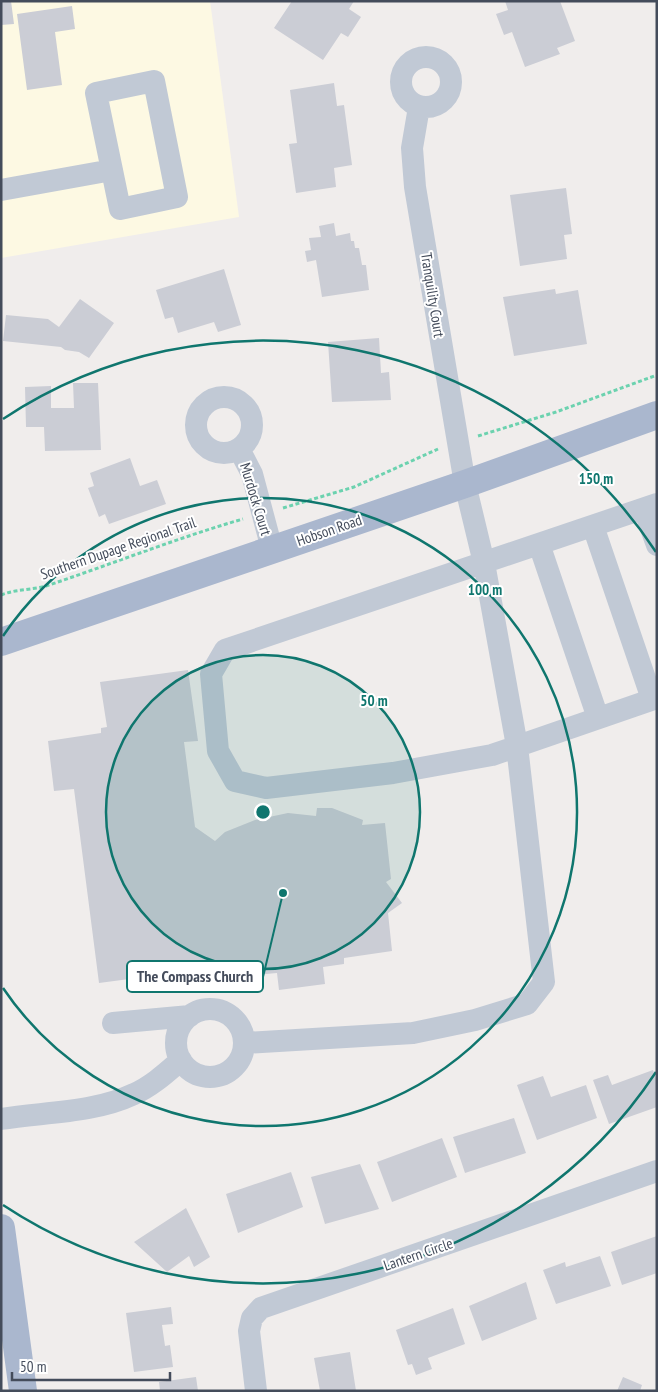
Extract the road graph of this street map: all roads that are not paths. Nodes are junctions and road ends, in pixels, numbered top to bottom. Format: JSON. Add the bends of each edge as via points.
{"nodes":[{"id":1,"x":419,"y":107,"type":"dead end"},
{"id":2,"x":112,"y":170,"type":"junction"},
{"id":3,"x":1,"y":190,"type":"edge"},
{"id":4,"x":657,"y":415,"type":"edge"},
{"id":5,"x":239,"y":448,"type":"dead end"},
{"id":6,"x":465,"y":484,"type":"junction"},
{"id":7,"x":651,"y":507,"type":"edge"},
{"id":8,"x":592,"y":526,"type":"junction"},
{"id":9,"x":538,"y":544,"type":"junction"},
{"id":10,"x":657,"y":545,"type":"edge"},
{"id":11,"x":272,"y":549,"type":"junction"},
{"id":12,"x":484,"y":563,"type":"junction"},
{"id":13,"x":1,"y":642,"type":"edge"},
{"id":14,"x":654,"y":698,"type":"edge"},
{"id":15,"x":598,"y":718,"type":"junction"},
{"id":16,"x":517,"y":746,"type":"junction"},
{"id":17,"x":190,"y":1016,"type":"junction"},
{"id":18,"x":113,"y":1023,"type":"dead end"},
{"id":19,"x":244,"y":1043,"type":"junction"},
{"id":20,"x":181,"y":1060,"type":"junction"},
{"id":21,"x":1,"y":1119,"type":"edge"},
{"id":22,"x":657,"y":1171,"type":"edge"},
{"id":23,"x":1,"y":1228,"type":"edge"},
{"id":24,"x":23,"y":1391,"type":"edge"},
{"id":25,"x":256,"y":1391,"type":"edge"}],
"edges":[{"from":1,"to":6,"type":"street","name":"Tranquility Court","via":[[412,148],[415,187]]},
{"from":2,"to":2,"type":"street","via":[[120,209],[178,197],[154,81],[96,93]]},
{"from":2,"to":3,"type":"street"},
{"from":4,"to":6,"type":"main road","name":"Hobson Road"},
{"from":5,"to":11,"type":"street","name":"Murdock Court","via":[[252,474]]},
{"from":6,"to":11,"type":"main road","name":"Hobson Road"},
{"from":6,"to":12,"type":"street","name":"Tranquility Court"},
{"from":7,"to":8,"type":"street"},
{"from":7,"to":10,"type":"street"},
{"from":8,"to":9,"type":"street"},
{"from":8,"to":14,"type":"street"},
{"from":9,"to":12,"type":"street"},
{"from":9,"to":15,"type":"street"},
{"from":11,"to":13,"type":"main road","name":"Hobson Road"},
{"from":12,"to":16,"type":"street","name":"Tranquility Court"},
{"from":12,"to":16,"type":"street","via":[[225,650],[211,674],[218,751],[236,781],[266,788],[392,773],[492,755]]},
{"from":14,"to":15,"type":"street"},
{"from":15,"to":16,"type":"street"},
{"from":16,"to":19,"type":"street","name":"Tranquility Court","via":[[544,982],[527,1004],[413,1034]]},
{"from":17,"to":18,"type":"street"},
{"from":17,"to":19,"type":"street","via":[[201,1010],[225,1012],[242,1031]]},
{"from":17,"to":20,"type":"street","via":[[176,1036],[176,1049]]},
{"from":19,"to":20,"type":"street","via":[[243,1052],[234,1067],[219,1076],[193,1073]]},
{"from":20,"to":21,"type":"street","via":[[161,1078],[134,1094],[96,1107]]},
{"from":22,"to":25,"type":"street","name":"Lantern Circle","via":[[261,1308],[252,1318],[249,1331]]},
{"from":23,"to":24,"type":"main road"}]}
